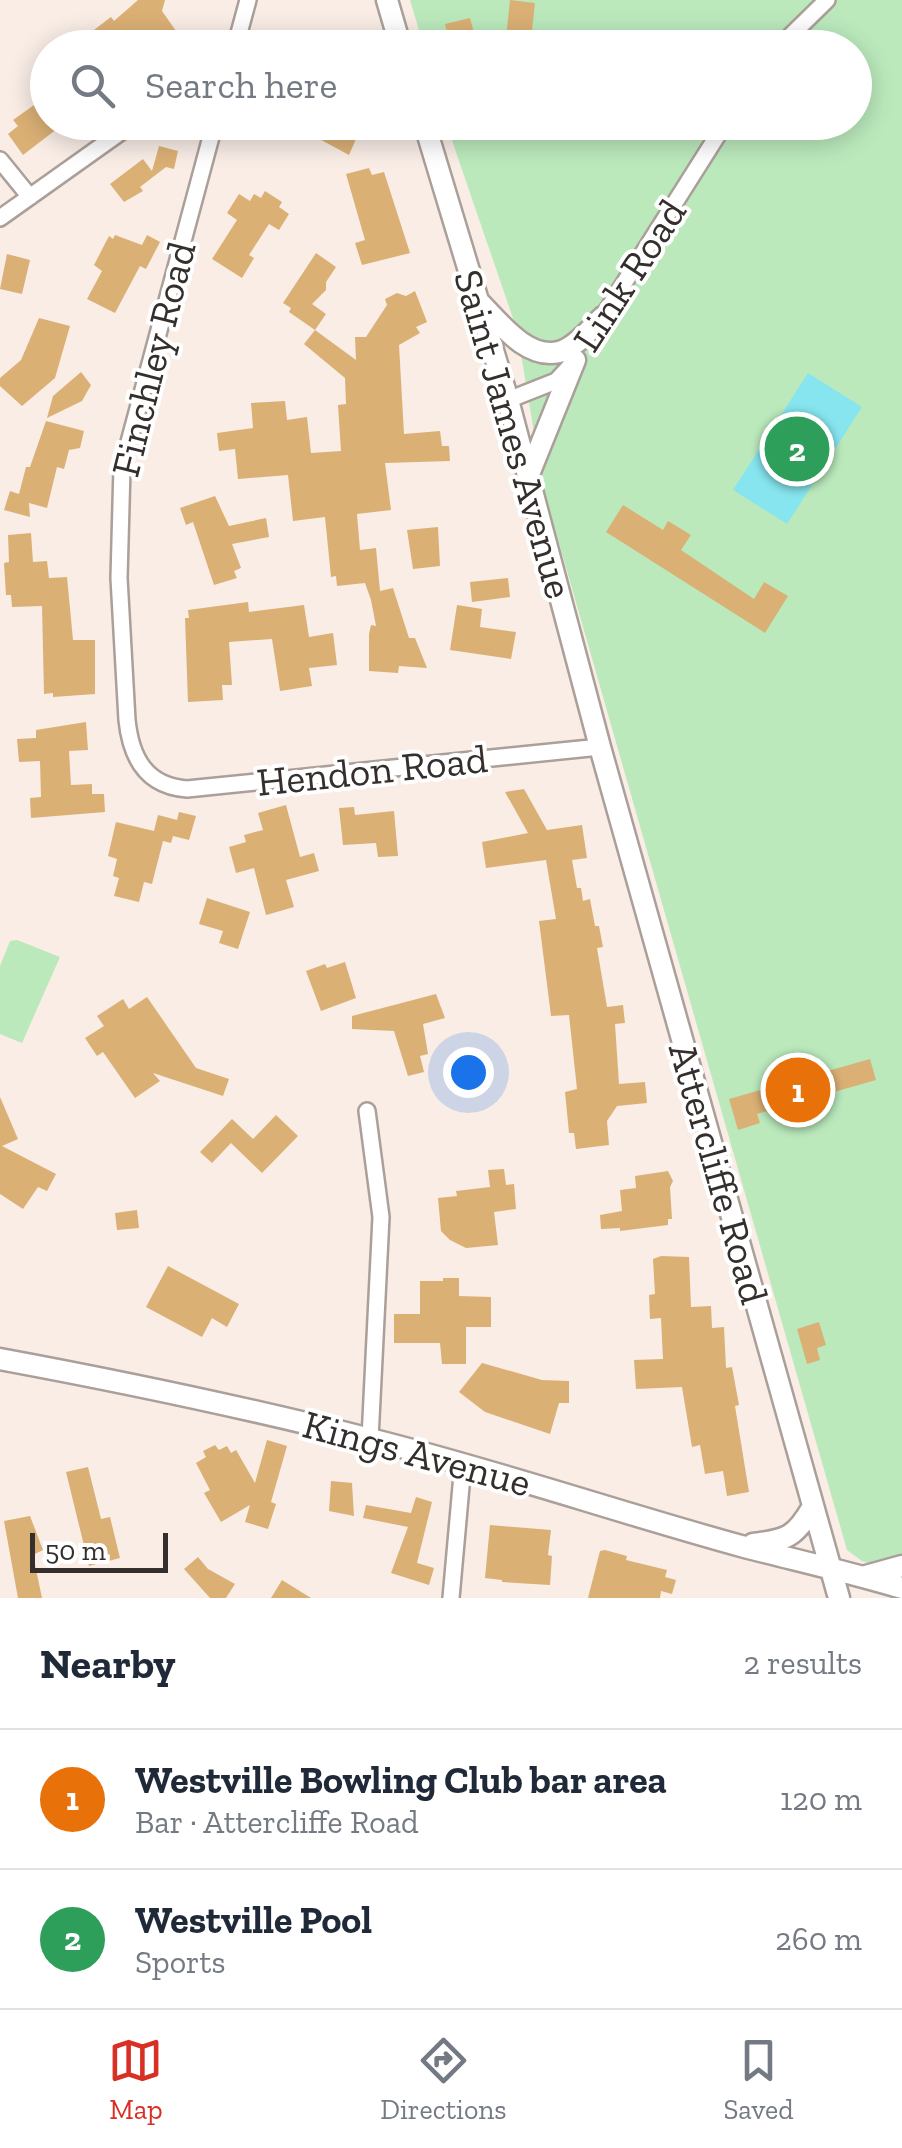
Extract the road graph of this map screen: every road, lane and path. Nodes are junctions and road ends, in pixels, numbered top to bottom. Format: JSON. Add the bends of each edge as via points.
{"nodes":[{"id":1,"x":248,"y":0,"type":"edge"},
{"id":2,"x":387,"y":0,"type":"edge"},
{"id":3,"x":827,"y":0,"type":"edge"},
{"id":4,"x":240,"y":30,"type":"edge"},
{"id":5,"x":396,"y":30,"type":"edge"},
{"id":6,"x":796,"y":30,"type":"edge"},
{"id":7,"x":110,"y":140,"type":"edge"},
{"id":8,"x":210,"y":140,"type":"edge"},
{"id":9,"x":429,"y":140,"type":"edge"},
{"id":10,"x":715,"y":140,"type":"edge"},
{"id":11,"x":0,"y":160,"type":"edge"},
{"id":12,"x":30,"y":197,"type":"junction"},
{"id":13,"x":0,"y":218,"type":"edge"},
{"id":14,"x":478,"y":301,"type":"junction"},
{"id":15,"x":603,"y":317,"type":"junction"},
{"id":16,"x":575,"y":360,"type":"junction"},
{"id":17,"x":508,"y":400,"type":"junction"},
{"id":18,"x":529,"y":475,"type":"junction"},
{"id":19,"x":600,"y":747,"type":"junction"},
{"id":20,"x":147,"y":775,"type":"joint"},
{"id":21,"x":367,"y":1112,"type":"dead end"},
{"id":22,"x":0,"y":1359,"type":"edge"},
{"id":23,"x":370,"y":1439,"type":"junction"},
{"id":24,"x":462,"y":1464,"type":"junction"},
{"id":25,"x":812,"y":1508,"type":"junction"},
{"id":26,"x":741,"y":1546,"type":"junction"},
{"id":27,"x":830,"y":1566,"type":"junction"},
{"id":28,"x":902,"y":1566,"type":"edge"},
{"id":29,"x":864,"y":1577,"type":"junction"},
{"id":30,"x":902,"y":1588,"type":"edge"},
{"id":31,"x":451,"y":1598,"type":"edge"},
{"id":32,"x":839,"y":1598,"type":"edge"}],
"edges":[{"from":1,"to":4,"type":"street"},
{"from":2,"to":5,"type":"main road"},
{"from":3,"to":6,"type":"street"},
{"from":7,"to":12,"type":"street"},
{"from":8,"to":20,"type":"street","name":"Finchley Road","via":[[122,468],[119,578],[127,720]]},
{"from":9,"to":14,"type":"main road","name":"Saint James Avenue"},
{"from":10,"to":15,"type":"street","name":"Link Road"},
{"from":11,"to":12,"type":"street"},
{"from":12,"to":13,"type":"street"},
{"from":14,"to":15,"type":"main road","via":[[522,344],[549,352],[571,346]]},
{"from":14,"to":17,"type":"main road","name":"Saint James Avenue"},
{"from":15,"to":16,"type":"street","name":"Link Road"},
{"from":16,"to":17,"type":"street","name":"Link Road","via":[[556,381]]},
{"from":16,"to":18,"type":"main road"},
{"from":17,"to":18,"type":"main road","name":"Saint James Avenue"},
{"from":18,"to":19,"type":"main road","name":"Saint James Avenue"},
{"from":19,"to":20,"type":"street","name":"Hendon Road","via":[[187,789],[166,787]]},
{"from":19,"to":25,"type":"main road","name":"Attercliffe Road"},
{"from":21,"to":23,"type":"street","via":[[382,1217]]},
{"from":22,"to":23,"type":"main road","name":"Kings Avenue","via":[[168,1390]]},
{"from":23,"to":24,"type":"main road","name":"Kings Avenue"},
{"from":24,"to":26,"type":"main road","name":"Kings Avenue"},
{"from":24,"to":31,"type":"street"},
{"from":25,"to":26,"type":"main road","via":[[788,1538]]},
{"from":25,"to":27,"type":"main road","name":"Attercliffe Road"},
{"from":26,"to":27,"type":"main road","name":"Kings Avenue"},
{"from":27,"to":29,"type":"main road","name":"Kings Avenue"},
{"from":27,"to":32,"type":"main road","name":"Attercliffe Road"},
{"from":28,"to":29,"type":"main road"},
{"from":29,"to":30,"type":"main road","name":"Kings Avenue"}]}
